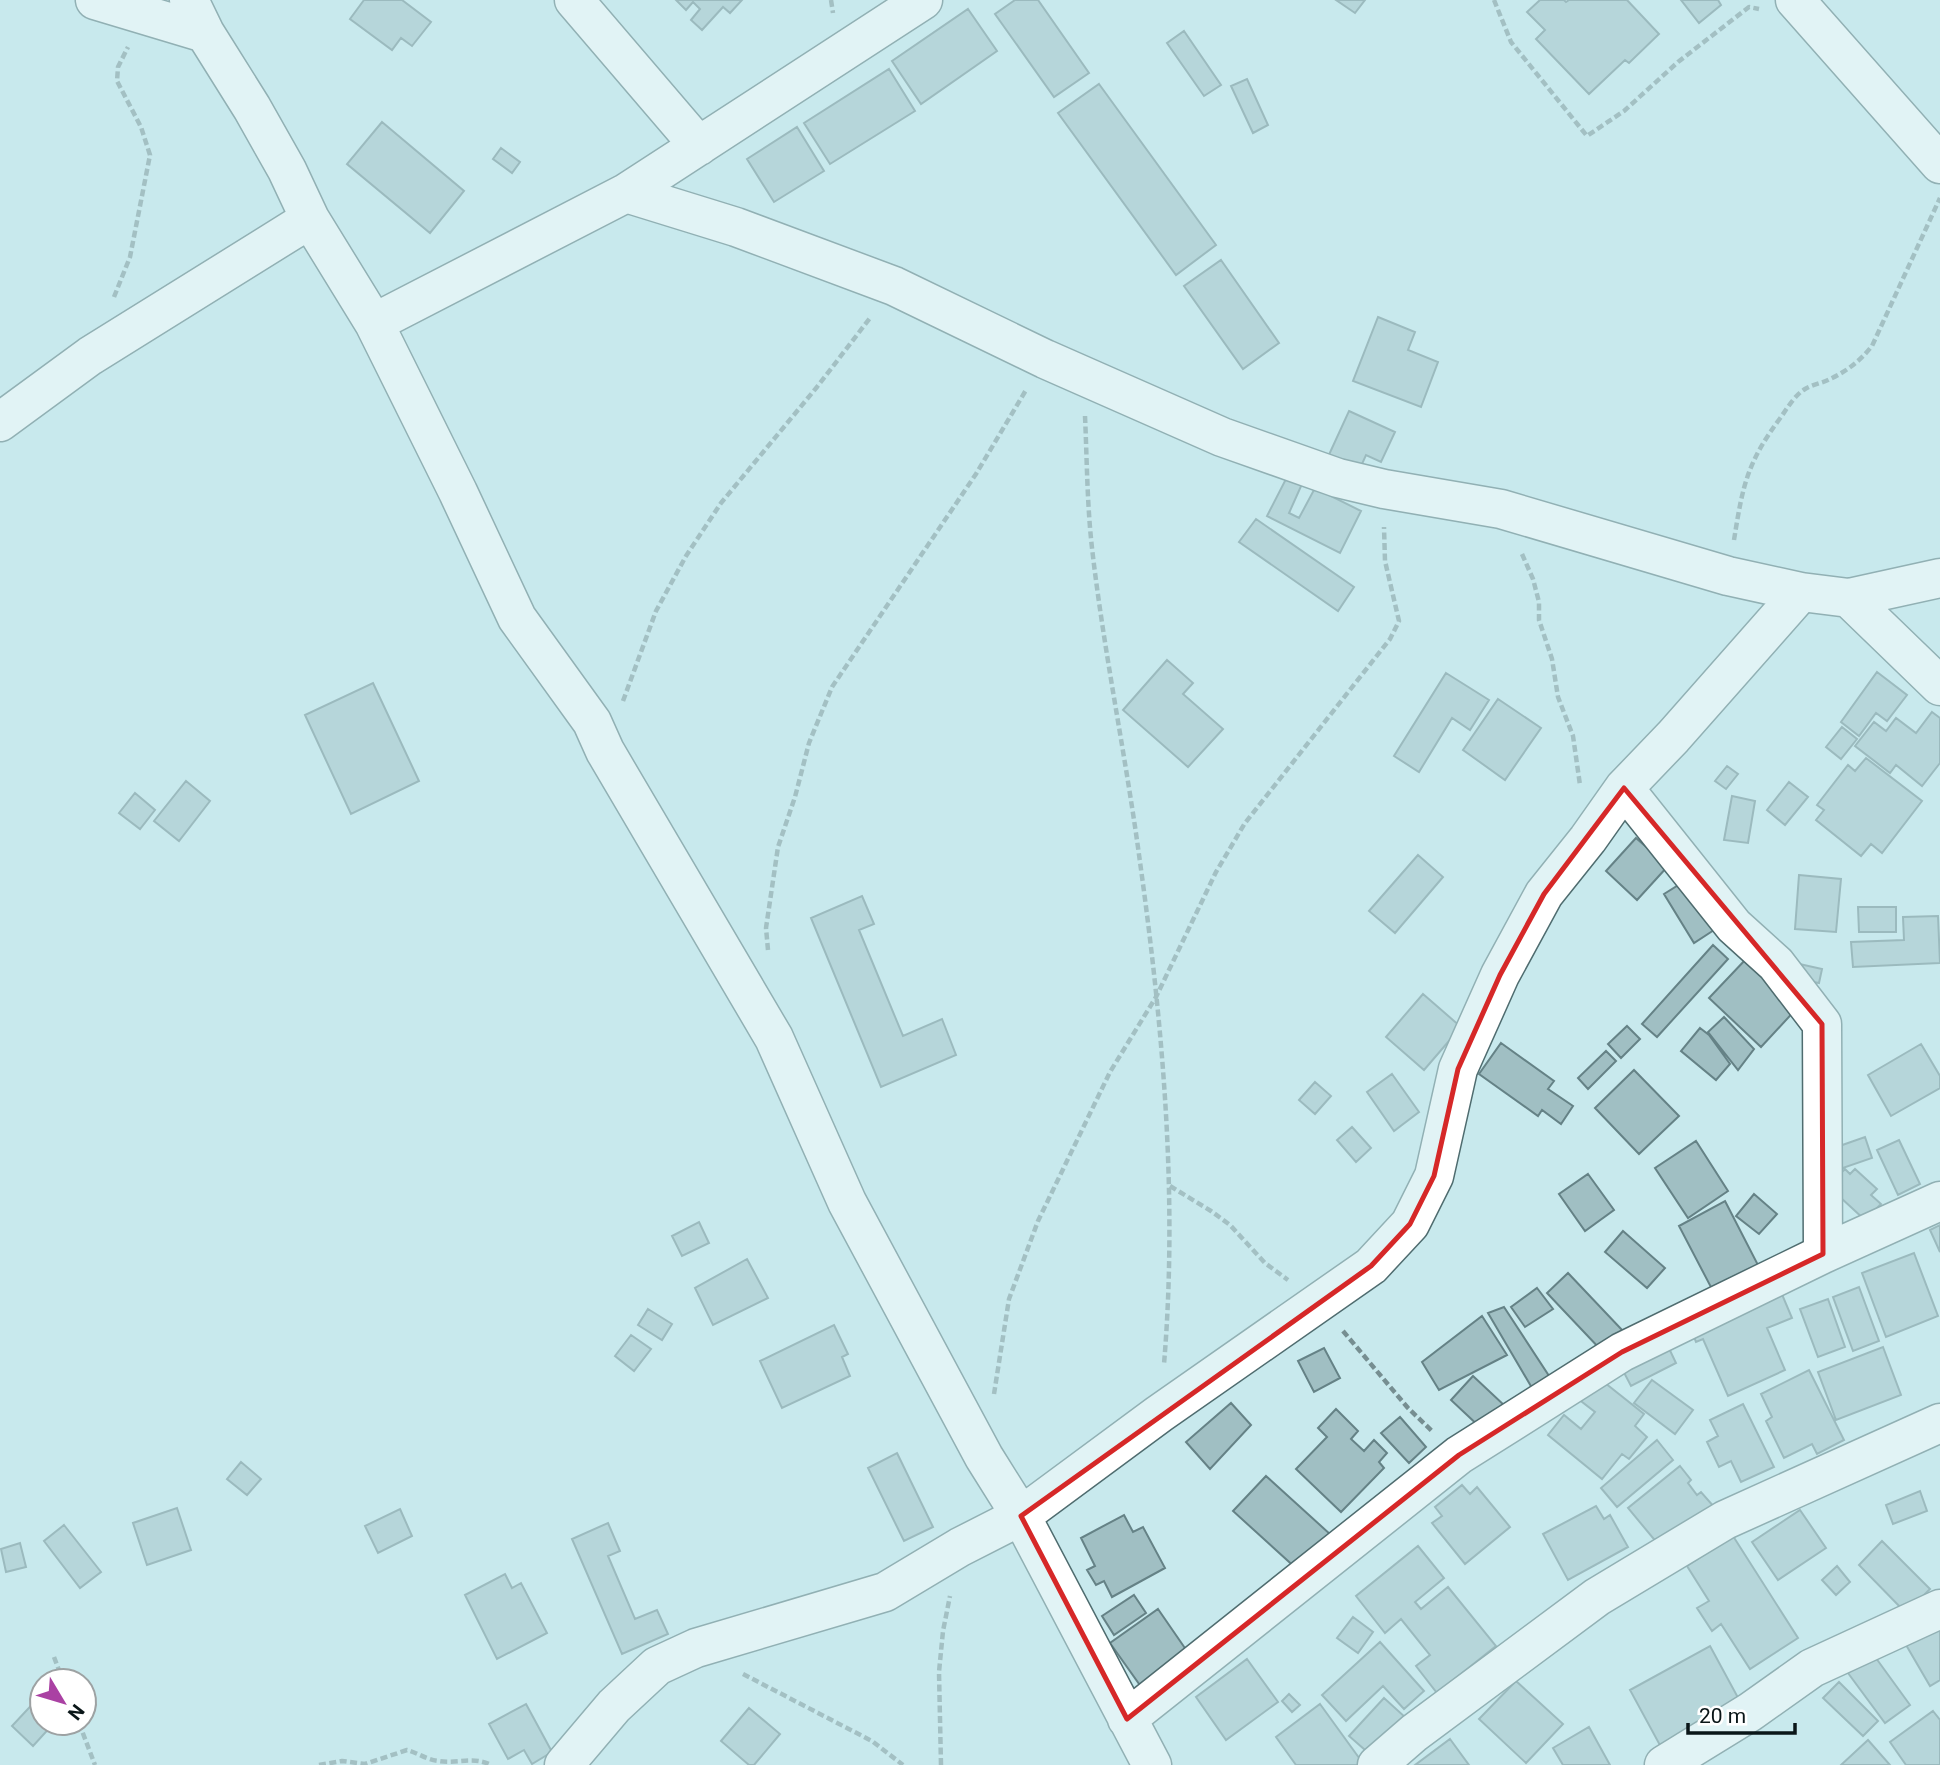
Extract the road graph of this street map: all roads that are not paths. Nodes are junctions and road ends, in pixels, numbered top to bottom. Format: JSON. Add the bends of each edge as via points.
{"nodes":[{"id":1,"x":95,"y":0,"type":"edge"},
{"id":2,"x":574,"y":0,"type":"edge"},
{"id":3,"x":923,"y":0,"type":"edge"},
{"id":4,"x":1804,"y":11,"type":"edge"},
{"id":5,"x":197,"y":17,"type":"edge"},
{"id":6,"x":699,"y":146,"type":"junction"},
{"id":7,"x":1940,"y":164,"type":"edge"},
{"id":8,"x":626,"y":193,"type":"junction"},
{"id":9,"x":310,"y":219,"type":"junction"},
{"id":10,"x":374,"y":323,"type":"junction"},
{"id":11,"x":0,"y":422,"type":"edge"},
{"id":12,"x":1940,"y":578,"type":"edge"},
{"id":13,"x":1801,"y":592,"type":"junction"},
{"id":14,"x":1849,"y":597,"type":"junction"},
{"id":15,"x":1940,"y":686,"type":"edge"},
{"id":16,"x":1624,"y":788,"type":"junction"},
{"id":17,"x":1940,"y":1201,"type":"edge"},
{"id":18,"x":1823,"y":1254,"type":"junction"},
{"id":19,"x":1940,"y":1423,"type":"edge"},
{"id":20,"x":1021,"y":1516,"type":"junction"},
{"id":21,"x":1940,"y":1609,"type":"edge"},
{"id":22,"x":1126,"y":1719,"type":"junction"},
{"id":23,"x":564,"y":1765,"type":"edge"},
{"id":24,"x":1152,"y":1765,"type":"edge"},
{"id":25,"x":1377,"y":1765,"type":"edge"},
{"id":26,"x":1664,"y":1765,"type":"edge"}],
"edges":[{"from":1,"to":5,"type":"street","via":[[146,16]]},
{"from":2,"to":6,"type":"street"},
{"from":3,"to":6,"type":"street"},
{"from":4,"to":7,"type":"street"},
{"from":5,"to":9,"type":"street","via":[[258,118]]},
{"from":6,"to":8,"type":"street"},
{"from":8,"to":10,"type":"street"},
{"from":8,"to":13,"type":"street","via":[[736,227],[894,286],[1222,437],[1338,478],[1501,509],[1728,576]]},
{"from":9,"to":10,"type":"street"},
{"from":9,"to":11,"type":"street","via":[[90,356]]},
{"from":10,"to":20,"type":"street","via":[[517,618],[592,722],[774,1038],[848,1202],[984,1457]]},
{"from":12,"to":14,"type":"street"},
{"from":13,"to":14,"type":"street"},
{"from":13,"to":16,"type":"street"},
{"from":14,"to":15,"type":"street"},
{"from":16,"to":18,"type":"street","via":[[1734,926],[1776,964],[1822,1024]]},
{"from":16,"to":20,"type":"street","via":[[1544,894],[1500,975],[1458,1069],[1434,1177],[1410,1224],[1371,1266]]},
{"from":17,"to":18,"type":"street"},
{"from":18,"to":22,"type":"street","via":[[1622,1352],[1459,1455]]},
{"from":19,"to":25,"type":"street","via":[[1725,1520],[1597,1597]]},
{"from":20,"to":22,"type":"street"},
{"from":20,"to":23,"type":"street","via":[[885,1592],[696,1648],[657,1666],[614,1706]]},
{"from":21,"to":26,"type":"street","via":[[1812,1668]]},
{"from":22,"to":24,"type":"street"}]}
